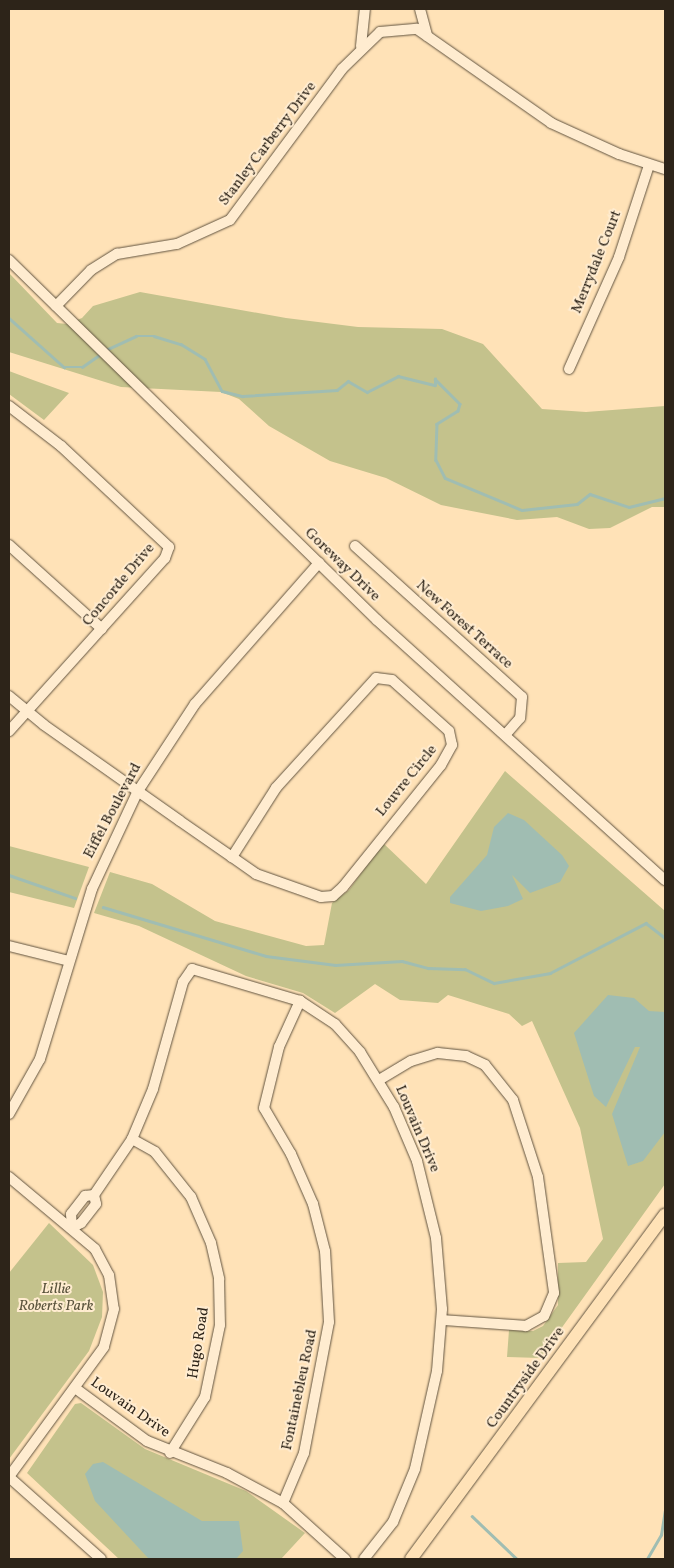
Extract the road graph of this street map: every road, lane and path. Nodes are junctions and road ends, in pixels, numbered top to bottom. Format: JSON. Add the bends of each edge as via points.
{"nodes":[{"id":1,"x":365,"y":9,"type":"edge"},
{"id":2,"x":420,"y":9,"type":"edge"},
{"id":3,"x":427,"y":36,"type":"junction"},
{"id":4,"x":361,"y":46,"type":"junction"},
{"id":5,"x":649,"y":165,"type":"junction"},
{"id":6,"x":665,"y":168,"type":"edge"},
{"id":7,"x":9,"y":260,"type":"edge"},
{"id":8,"x":56,"y":306,"type":"junction"},
{"id":9,"x":569,"y":369,"type":"dead end"},
{"id":10,"x":9,"y":406,"type":"edge"},
{"id":11,"x":9,"y":545,"type":"edge"},
{"id":12,"x":355,"y":546,"type":"dead end"},
{"id":13,"x":319,"y":563,"type":"junction"},
{"id":14,"x":102,"y":629,"type":"junction"},
{"id":15,"x":9,"y":696,"type":"edge"},
{"id":16,"x":26,"y":711,"type":"junction"},
{"id":17,"x":9,"y":731,"type":"edge"},
{"id":18,"x":507,"y":733,"type":"junction"},
{"id":19,"x":138,"y":791,"type":"junction"},
{"id":20,"x":232,"y":857,"type":"junction"},
{"id":21,"x":665,"y":880,"type":"edge"},
{"id":22,"x":9,"y":946,"type":"edge"},
{"id":23,"x":69,"y":961,"type":"junction"},
{"id":24,"x":300,"y":1001,"type":"junction"},
{"id":25,"x":379,"y":1080,"type":"junction"},
{"id":26,"x":9,"y":1114,"type":"edge"},
{"id":27,"x":132,"y":1139,"type":"junction"},
{"id":28,"x":9,"y":1178,"type":"edge"},
{"id":29,"x":665,"y":1215,"type":"edge"},
{"id":30,"x":72,"y":1228,"type":"junction"},
{"id":31,"x":442,"y":1320,"type":"junction"},
{"id":32,"x":75,"y":1388,"type":"junction"},
{"id":33,"x":170,"y":1453,"type":"junction"},
{"id":34,"x":9,"y":1477,"type":"edge"},
{"id":35,"x":283,"y":1503,"type":"junction"},
{"id":36,"x":101,"y":1559,"type":"edge"},
{"id":37,"x":345,"y":1559,"type":"edge"},
{"id":38,"x":364,"y":1559,"type":"edge"},
{"id":39,"x":411,"y":1559,"type":"edge"}],
"edges":[{"from":1,"to":4,"type":"street"},
{"from":2,"to":3,"type":"street"},
{"from":3,"to":4,"type":"street","name":"Stanley Carberry Drive","via":[[417,28],[401,28],[380,32]]},
{"from":3,"to":5,"type":"street","name":"Stanley Carberry Drive","via":[[551,123]]},
{"from":4,"to":8,"type":"street","name":"Stanley Carberry Drive","via":[[230,220],[177,244],[117,254],[91,270]]},
{"from":5,"to":6,"type":"street","name":"Stanley Carberry Drive"},
{"from":5,"to":9,"type":"street","name":"Merrydale Court","via":[[619,257]]},
{"from":7,"to":8,"type":"street","name":"Goreway Drive"},
{"from":8,"to":13,"type":"street","name":"Goreway Drive"},
{"from":10,"to":14,"type":"street","name":"Concorde Drive","via":[[62,446],[166,540],[166,558]]},
{"from":11,"to":14,"type":"street"},
{"from":12,"to":18,"type":"street","name":"New Forest Terrace","via":[[522,697],[520,718]]},
{"from":13,"to":18,"type":"street","name":"Goreway Drive"},
{"from":13,"to":19,"type":"street","name":"Eiffel Boulevard","via":[[195,704]]},
{"from":14,"to":16,"type":"street","name":"Concorde Drive"},
{"from":15,"to":16,"type":"street","name":"Louvre Circle"},
{"from":16,"to":17,"type":"street","name":"Concorde Drive"},
{"from":16,"to":19,"type":"street","name":"Louvre Circle"},
{"from":18,"to":21,"type":"street","name":"Goreway Drive"},
{"from":19,"to":20,"type":"street","name":"Louvre Circle"},
{"from":19,"to":23,"type":"street","name":"Eiffel Boulevard","via":[[92,889]]},
{"from":20,"to":20,"type":"street","name":"Louvre Circle","via":[[278,884],[321,897],[333,896],[450,752],[449,731],[392,680],[376,678],[276,788]]},
{"from":22,"to":23,"type":"street"},
{"from":23,"to":26,"type":"street","name":"Eiffel Boulevard","via":[[40,1059]]},
{"from":24,"to":25,"type":"street","name":"Louvain Drive","via":[[336,1024]]},
{"from":24,"to":27,"type":"street","name":"Louvain Drive","via":[[204,969],[187,972],[153,1089]]},
{"from":24,"to":35,"type":"street","name":"Fontainebleu Road","via":[[279,1047],[264,1108],[291,1154],[313,1204],[325,1251],[329,1322],[304,1453]]},
{"from":25,"to":31,"type":"street","name":"Louvain Drive","via":[[408,1137],[427,1193],[439,1255]]},
{"from":25,"to":31,"type":"street","via":[[411,1061],[438,1053],[466,1056],[485,1065],[513,1100],[538,1177],[554,1293],[544,1316],[526,1326]]},
{"from":27,"to":30,"type":"street","name":"Louvain Drive","via":[[94,1195],[85,1196],[70,1214]]},
{"from":27,"to":33,"type":"street","name":"Hugo Road","via":[[155,1152],[191,1197],[211,1243],[219,1279],[220,1325],[205,1397]]},
{"from":28,"to":30,"type":"street"},
{"from":29,"to":39,"type":"main road","name":"Countryside Drive"},
{"from":30,"to":32,"type":"street","via":[[105,1266],[114,1309],[104,1347]]},
{"from":31,"to":38,"type":"street","name":"Louvain Drive","via":[[437,1371],[415,1469],[393,1522]]},
{"from":32,"to":33,"type":"street","name":"Louvain Drive"},
{"from":32,"to":34,"type":"street"},
{"from":33,"to":35,"type":"street","name":"Louvain Drive","via":[[227,1474]]},
{"from":34,"to":36,"type":"street"},
{"from":35,"to":37,"type":"street","name":"Louvain Drive"}]}
